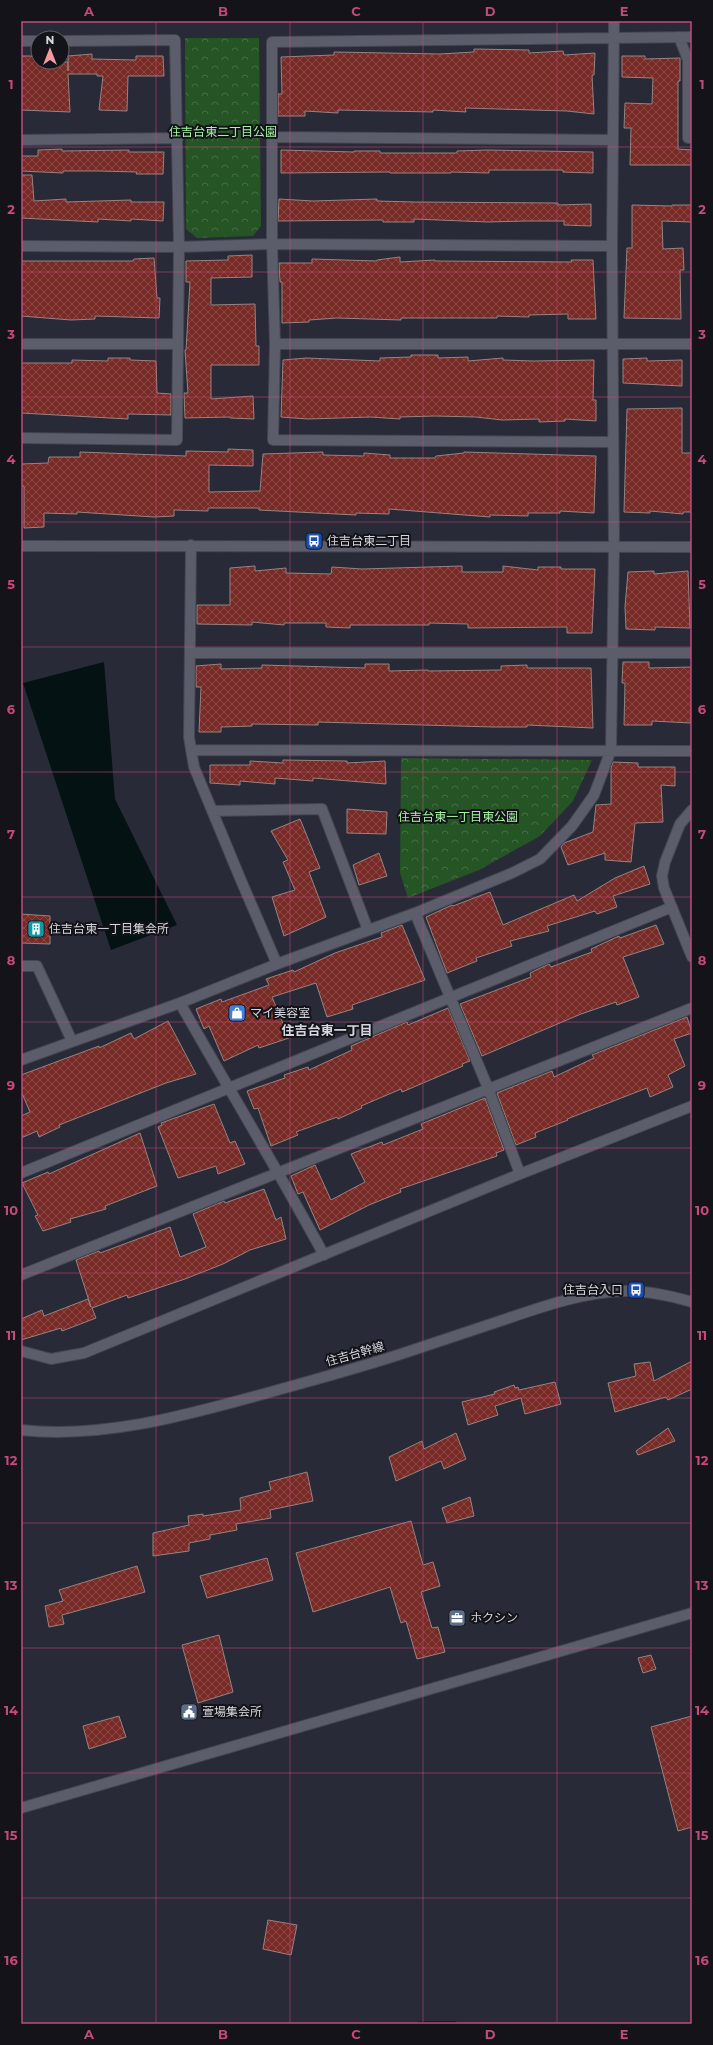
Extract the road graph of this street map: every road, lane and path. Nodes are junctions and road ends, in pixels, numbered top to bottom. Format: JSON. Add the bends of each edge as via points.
{"nodes":[{"id":1,"x":614,"y":21,"type":"edge"},
{"id":2,"x":679,"y":37,"type":"junction"},
{"id":3,"x":692,"y":37,"type":"edge"},
{"id":4,"x":614,"y":39,"type":"junction"},
{"id":5,"x":70,"y":41,"type":"edge"},
{"id":6,"x":272,"y":137,"type":"junction"},
{"id":7,"x":178,"y":138,"type":"junction"},
{"id":8,"x":692,"y":138,"type":"edge"},
{"id":9,"x":21,"y":140,"type":"edge"},
{"id":10,"x":613,"y":140,"type":"junction"},
{"id":11,"x":272,"y":244,"type":"junction"},
{"id":12,"x":21,"y":246,"type":"edge"},
{"id":13,"x":612,"y":246,"type":"junction"},
{"id":14,"x":179,"y":247,"type":"junction"},
{"id":15,"x":21,"y":344,"type":"edge"},
{"id":16,"x":178,"y":344,"type":"junction"},
{"id":17,"x":275,"y":344,"type":"junction"},
{"id":18,"x":692,"y":344,"type":"edge"},
{"id":19,"x":613,"y":345,"type":"junction"},
{"id":20,"x":21,"y":438,"type":"edge"},
{"id":21,"x":613,"y":442,"type":"junction"},
{"id":22,"x":191,"y":545,"type":"junction"},
{"id":23,"x":21,"y":546,"type":"edge"},
{"id":24,"x":614,"y":547,"type":"junction"},
{"id":25,"x":692,"y":548,"type":"edge"},
{"id":26,"x":190,"y":653,"type":"junction"},
{"id":27,"x":612,"y":653,"type":"junction"},
{"id":28,"x":692,"y":653,"type":"edge"},
{"id":29,"x":192,"y":750,"type":"junction"},
{"id":30,"x":610,"y":750,"type":"junction"},
{"id":31,"x":692,"y":751,"type":"edge"},
{"id":32,"x":692,"y":810,"type":"edge"},
{"id":33,"x":212,"y":811,"type":"junction"},
{"id":34,"x":672,"y":907,"type":"junction"},
{"id":35,"x":415,"y":913,"type":"junction"},
{"id":36,"x":368,"y":930,"type":"junction"},
{"id":37,"x":692,"y":957,"type":"edge"},
{"id":38,"x":277,"y":964,"type":"junction"},
{"id":39,"x":21,"y":966,"type":"edge"},
{"id":40,"x":451,"y":998,"type":"junction"},
{"id":41,"x":180,"y":1004,"type":"junction"},
{"id":42,"x":692,"y":1008,"type":"edge"},
{"id":43,"x":72,"y":1041,"type":"junction"},
{"id":44,"x":21,"y":1060,"type":"edge"},
{"id":45,"x":488,"y":1088,"type":"junction"},
{"id":46,"x":228,"y":1089,"type":"junction"},
{"id":47,"x":692,"y":1106,"type":"edge"},
{"id":48,"x":21,"y":1173,"type":"edge"},
{"id":49,"x":280,"y":1173,"type":"junction"},
{"id":50,"x":520,"y":1174,"type":"junction"},
{"id":51,"x":324,"y":1255,"type":"junction"},
{"id":52,"x":21,"y":1275,"type":"edge"},
{"id":53,"x":692,"y":1302,"type":"edge"},
{"id":54,"x":21,"y":1351,"type":"edge"},
{"id":55,"x":21,"y":1430,"type":"edge"},
{"id":56,"x":692,"y":1613,"type":"edge"},
{"id":57,"x":21,"y":1808,"type":"edge"}],
"edges":[{"from":1,"to":4,"type":"street"},
{"from":2,"to":3,"type":"street"},
{"from":2,"to":4,"type":"street"},
{"from":2,"to":8,"type":"street","via":[[688,60],[688,138]]},
{"from":4,"to":6,"type":"street","via":[[272,42]]},
{"from":4,"to":10,"type":"street"},
{"from":5,"to":7,"type":"street","via":[[175,40]]},
{"from":6,"to":10,"type":"street"},
{"from":6,"to":11,"type":"street"},
{"from":7,"to":9,"type":"street"},
{"from":7,"to":14,"type":"street"},
{"from":10,"to":13,"type":"street"},
{"from":11,"to":13,"type":"street"},
{"from":11,"to":14,"type":"street"},
{"from":11,"to":17,"type":"street"},
{"from":12,"to":14,"type":"street"},
{"from":13,"to":19,"type":"street"},
{"from":14,"to":16,"type":"street"},
{"from":15,"to":16,"type":"street"},
{"from":16,"to":20,"type":"street","via":[[177,440]]},
{"from":17,"to":19,"type":"street"},
{"from":17,"to":21,"type":"street","via":[[272,440]]},
{"from":18,"to":19,"type":"street"},
{"from":19,"to":21,"type":"street"},
{"from":21,"to":24,"type":"street"},
{"from":22,"to":23,"type":"street"},
{"from":22,"to":24,"type":"street"},
{"from":22,"to":26,"type":"street"},
{"from":24,"to":25,"type":"street"},
{"from":24,"to":27,"type":"street"},
{"from":26,"to":27,"type":"street"},
{"from":26,"to":29,"type":"street","via":[[189,737]]},
{"from":27,"to":28,"type":"street"},
{"from":27,"to":30,"type":"street"},
{"from":29,"to":30,"type":"street"},
{"from":29,"to":33,"type":"street","via":[[194,767]]},
{"from":30,"to":31,"type":"street"},
{"from":30,"to":35,"type":"street","via":[[594,795],[572,826],[540,859]]},
{"from":32,"to":34,"type":"street","via":[[680,824],[662,876]]},
{"from":33,"to":36,"type":"street","via":[[322,809]]},
{"from":33,"to":38,"type":"street"},
{"from":34,"to":37,"type":"street"},
{"from":34,"to":40,"type":"street"},
{"from":35,"to":36,"type":"street"},
{"from":35,"to":40,"type":"street"},
{"from":36,"to":38,"type":"street"},
{"from":38,"to":41,"type":"street"},
{"from":39,"to":43,"type":"street","via":[[38,966]]},
{"from":40,"to":45,"type":"street"},
{"from":40,"to":46,"type":"street"},
{"from":41,"to":43,"type":"street"},
{"from":41,"to":46,"type":"street"},
{"from":42,"to":45,"type":"street"},
{"from":43,"to":44,"type":"street"},
{"from":45,"to":49,"type":"street"},
{"from":45,"to":50,"type":"street"},
{"from":46,"to":48,"type":"street"},
{"from":46,"to":49,"type":"street"},
{"from":47,"to":50,"type":"street"},
{"from":49,"to":51,"type":"street"},
{"from":49,"to":52,"type":"street"},
{"from":50,"to":51,"type":"street"},
{"from":51,"to":54,"type":"street","via":[[84,1352],[51,1359]]},
{"from":53,"to":55,"type":"street","name":"住吉台幹線","via":[[664,1294],[627,1291],[594,1295],[524,1313],[371,1364],[177,1416],[110,1429],[48,1433]]},
{"from":56,"to":57,"type":"street"}]}
